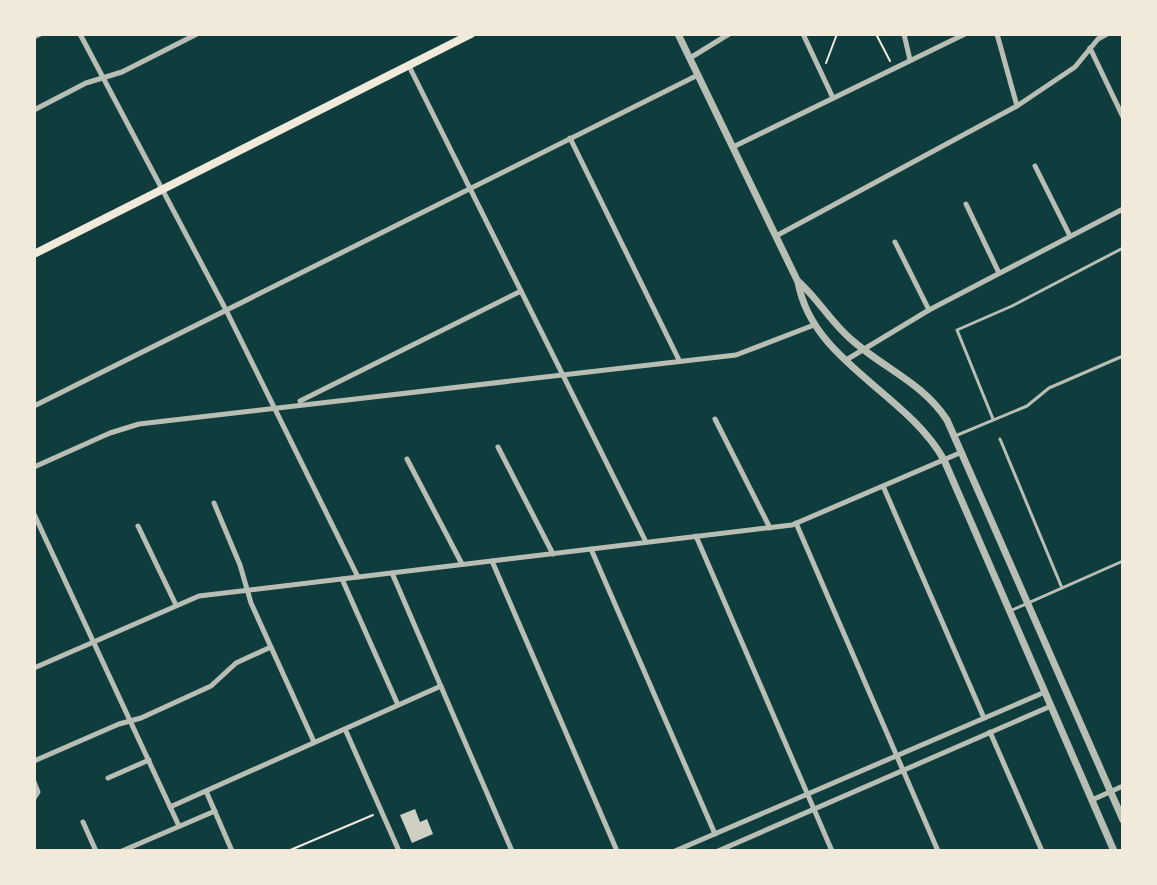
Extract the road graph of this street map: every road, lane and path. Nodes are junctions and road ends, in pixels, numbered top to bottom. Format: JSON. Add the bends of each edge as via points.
{"nodes":[{"id":1,"x":40,"y":34,"type":"edge"},
{"id":2,"x":80,"y":34,"type":"edge"},
{"id":3,"x":197,"y":34,"type":"edge"},
{"id":4,"x":471,"y":34,"type":"edge"},
{"id":5,"x":678,"y":34,"type":"edge"},
{"id":6,"x":729,"y":34,"type":"edge"},
{"id":7,"x":803,"y":34,"type":"edge"},
{"id":8,"x":837,"y":34,"type":"edge"},
{"id":9,"x":876,"y":34,"type":"edge"},
{"id":10,"x":904,"y":34,"type":"edge"},
{"id":11,"x":965,"y":34,"type":"edge"},
{"id":12,"x":997,"y":34,"type":"edge"},
{"id":13,"x":1107,"y":34,"type":"edge"},
{"id":14,"x":34,"y":37,"type":"edge"},
{"id":15,"x":1090,"y":48,"type":"junction"},
{"id":16,"x":690,"y":58,"type":"junction"},
{"id":17,"x":910,"y":60,"type":"junction"},
{"id":18,"x":408,"y":66,"type":"junction"},
{"id":19,"x":894,"y":68,"type":"junction"},
{"id":20,"x":822,"y":74,"type":"junction"},
{"id":21,"x":698,"y":75,"type":"junction"},
{"id":22,"x":102,"y":78,"type":"junction"},
{"id":23,"x":833,"y":98,"type":"junction"},
{"id":24,"x":1017,"y":106,"type":"junction"},
{"id":25,"x":34,"y":110,"type":"edge"},
{"id":26,"x":1123,"y":117,"type":"edge"},
{"id":27,"x":570,"y":138,"type":"junction"},
{"id":28,"x":733,"y":147,"type":"junction"},
{"id":29,"x":1035,"y":166,"type":"dead end"},
{"id":30,"x":161,"y":189,"type":"junction"},
{"id":31,"x":469,"y":189,"type":"junction"},
{"id":32,"x":966,"y":204,"type":"dead end"},
{"id":33,"x":1123,"y":209,"type":"edge"},
{"id":34,"x":776,"y":236,"type":"junction"},
{"id":35,"x":1070,"y":236,"type":"junction"},
{"id":36,"x":895,"y":242,"type":"dead end"},
{"id":37,"x":1123,"y":248,"type":"edge"},
{"id":38,"x":34,"y":254,"type":"edge"},
{"id":39,"x":999,"y":273,"type":"junction"},
{"id":40,"x":798,"y":282,"type":"junction"},
{"id":41,"x":521,"y":291,"type":"junction"},
{"id":42,"x":226,"y":310,"type":"junction"},
{"id":43,"x":929,"y":310,"type":"junction"},
{"id":44,"x":814,"y":325,"type":"junction"},
{"id":45,"x":863,"y":349,"type":"junction"},
{"id":46,"x":1123,"y":356,"type":"edge"},
{"id":47,"x":679,"y":360,"type":"junction"},
{"id":48,"x":846,"y":360,"type":"junction"},
{"id":49,"x":562,"y":373,"type":"junction"},
{"id":50,"x":295,"y":404,"type":"junction"},
{"id":51,"x":34,"y":406,"type":"edge"},
{"id":52,"x":273,"y":407,"type":"junction"},
{"id":53,"x":715,"y":419,"type":"dead end"},
{"id":54,"x":993,"y":419,"type":"junction"},
{"id":55,"x":955,"y":436,"type":"junction"},
{"id":56,"x":1000,"y":439,"type":"dead end"},
{"id":57,"x":498,"y":447,"type":"dead end"},
{"id":58,"x":962,"y":452,"type":"junction"},
{"id":59,"x":407,"y":459,"type":"dead end"},
{"id":60,"x":944,"y":460,"type":"junction"},
{"id":61,"x":34,"y":467,"type":"edge"},
{"id":62,"x":883,"y":486,"type":"junction"},
{"id":63,"x":214,"y":503,"type":"dead end"},
{"id":64,"x":34,"y":514,"type":"edge"},
{"id":65,"x":796,"y":523,"type":"junction"},
{"id":66,"x":138,"y":526,"type":"dead end"},
{"id":67,"x":770,"y":528,"type":"junction"},
{"id":68,"x":696,"y":536,"type":"junction"},
{"id":69,"x":646,"y":542,"type":"junction"},
{"id":70,"x":591,"y":549,"type":"junction"},
{"id":71,"x":553,"y":554,"type":"junction"},
{"id":72,"x":492,"y":561,"type":"junction"},
{"id":73,"x":1123,"y":561,"type":"edge"},
{"id":74,"x":462,"y":564,"type":"junction"},
{"id":75,"x":392,"y":573,"type":"junction"},
{"id":76,"x":358,"y":577,"type":"junction"},
{"id":77,"x":342,"y":579,"type":"junction"},
{"id":78,"x":1062,"y":588,"type":"junction"},
{"id":79,"x":247,"y":590,"type":"junction"},
{"id":80,"x":1028,"y":603,"type":"junction"},
{"id":81,"x":176,"y":605,"type":"junction"},
{"id":82,"x":1010,"y":611,"type":"junction"},
{"id":83,"x":94,"y":641,"type":"junction"},
{"id":84,"x":271,"y":647,"type":"junction"},
{"id":85,"x":34,"y":668,"type":"edge"},
{"id":86,"x":441,"y":686,"type":"junction"},
{"id":87,"x":1045,"y":692,"type":"junction"},
{"id":88,"x":398,"y":705,"type":"junction"},
{"id":89,"x":1051,"y":706,"type":"junction"},
{"id":90,"x":984,"y":718,"type":"junction"},
{"id":91,"x":131,"y":721,"type":"junction"},
{"id":92,"x":345,"y":729,"type":"junction"},
{"id":93,"x":990,"y":732,"type":"junction"},
{"id":94,"x":314,"y":742,"type":"junction"},
{"id":95,"x":897,"y":755,"type":"junction"},
{"id":96,"x":149,"y":760,"type":"junction"},
{"id":97,"x":34,"y":761,"type":"edge"},
{"id":98,"x":903,"y":770,"type":"junction"},
{"id":99,"x":108,"y":778,"type":"dead end"},
{"id":100,"x":34,"y":782,"type":"edge"},
{"id":101,"x":1123,"y":786,"type":"edge"},
{"id":102,"x":206,"y":791,"type":"junction"},
{"id":103,"x":1111,"y":792,"type":"junction"},
{"id":104,"x":807,"y":794,"type":"junction"},
{"id":105,"x":34,"y":798,"type":"edge"},
{"id":106,"x":1092,"y":800,"type":"junction"},
{"id":107,"x":170,"y":807,"type":"junction"},
{"id":108,"x":814,"y":809,"type":"junction"},
{"id":109,"x":215,"y":811,"type":"junction"},
{"id":110,"x":371,"y":816,"type":"dead end"},
{"id":111,"x":1123,"y":820,"type":"edge"},
{"id":112,"x":83,"y":822,"type":"dead end"},
{"id":113,"x":179,"y":826,"type":"junction"},
{"id":114,"x":715,"y":834,"type":"junction"},
{"id":115,"x":142,"y":843,"type":"junction"},
{"id":116,"x":96,"y":851,"type":"edge"},
{"id":117,"x":122,"y":851,"type":"edge"},
{"id":118,"x":145,"y":851,"type":"edge"},
{"id":119,"x":232,"y":851,"type":"edge"},
{"id":120,"x":288,"y":851,"type":"edge"},
{"id":121,"x":399,"y":851,"type":"edge"},
{"id":122,"x":512,"y":851,"type":"edge"},
{"id":123,"x":617,"y":851,"type":"edge"},
{"id":124,"x":675,"y":851,"type":"edge"},
{"id":125,"x":718,"y":851,"type":"edge"},
{"id":126,"x":832,"y":851,"type":"edge"},
{"id":127,"x":938,"y":851,"type":"edge"},
{"id":128,"x":1042,"y":851,"type":"edge"},
{"id":129,"x":1114,"y":851,"type":"edge"}],
"edges":[{"from":1,"to":14,"type":"street"},
{"from":2,"to":22,"type":"street"},
{"from":3,"to":22,"type":"street"},
{"from":4,"to":18,"type":"main road"},
{"from":5,"to":16,"type":"street"},
{"from":6,"to":16,"type":"street"},
{"from":7,"to":20,"type":"street"},
{"from":8,"to":20,"type":"path"},
{"from":9,"to":19,"type":"path"},
{"from":10,"to":17,"type":"street"},
{"from":11,"to":17,"type":"street"},
{"from":12,"to":24,"type":"street"},
{"from":13,"to":15,"type":"street"},
{"from":15,"to":24,"type":"street","via":[[1075,67]]},
{"from":15,"to":26,"type":"street"},
{"from":16,"to":21,"type":"street"},
{"from":17,"to":19,"type":"street"},
{"from":18,"to":30,"type":"main road"},
{"from":18,"to":31,"type":"street"},
{"from":19,"to":23,"type":"street"},
{"from":20,"to":23,"type":"street"},
{"from":21,"to":27,"type":"street"},
{"from":21,"to":28,"type":"street"},
{"from":22,"to":25,"type":"street"},
{"from":22,"to":30,"type":"street"},
{"from":23,"to":28,"type":"street"},
{"from":24,"to":34,"type":"street"},
{"from":27,"to":31,"type":"street"},
{"from":27,"to":47,"type":"street"},
{"from":28,"to":34,"type":"street"},
{"from":29,"to":35,"type":"street"},
{"from":30,"to":38,"type":"main road"},
{"from":30,"to":42,"type":"street"},
{"from":31,"to":41,"type":"street"},
{"from":31,"to":42,"type":"street"},
{"from":32,"to":39,"type":"street"},
{"from":33,"to":35,"type":"street"},
{"from":34,"to":40,"type":"street"},
{"from":35,"to":39,"type":"street"},
{"from":36,"to":43,"type":"street"},
{"from":37,"to":54,"type":"lane","via":[[957,330]]},
{"from":39,"to":43,"type":"street"},
{"from":40,"to":44,"type":"street"},
{"from":40,"to":45,"type":"street"},
{"from":41,"to":49,"type":"street"},
{"from":41,"to":50,"type":"street"},
{"from":42,"to":51,"type":"street"},
{"from":42,"to":52,"type":"street"},
{"from":43,"to":45,"type":"street"},
{"from":44,"to":47,"type":"street","via":[[743,353]]},
{"from":44,"to":48,"type":"street"},
{"from":45,"to":48,"type":"street"},
{"from":45,"to":55,"type":"street","via":[[922,389]]},
{"from":46,"to":54,"type":"lane"},
{"from":47,"to":49,"type":"street"},
{"from":48,"to":60,"type":"street","via":[[917,422]]},
{"from":49,"to":50,"type":"street"},
{"from":49,"to":69,"type":"street"},
{"from":50,"to":52,"type":"street"},
{"from":52,"to":61,"type":"street","via":[[139,424]]},
{"from":52,"to":76,"type":"street"},
{"from":53,"to":67,"type":"street"},
{"from":54,"to":55,"type":"lane"},
{"from":55,"to":58,"type":"street"},
{"from":56,"to":78,"type":"lane"},
{"from":57,"to":71,"type":"street"},
{"from":58,"to":60,"type":"street"},
{"from":58,"to":80,"type":"street"},
{"from":59,"to":74,"type":"street"},
{"from":60,"to":62,"type":"street"},
{"from":60,"to":82,"type":"street"},
{"from":62,"to":65,"type":"street"},
{"from":62,"to":90,"type":"street"},
{"from":63,"to":79,"type":"street"},
{"from":64,"to":83,"type":"street"},
{"from":65,"to":67,"type":"street"},
{"from":65,"to":95,"type":"street"},
{"from":66,"to":81,"type":"street"},
{"from":67,"to":68,"type":"street"},
{"from":68,"to":69,"type":"street"},
{"from":68,"to":104,"type":"street"},
{"from":69,"to":70,"type":"street"},
{"from":70,"to":71,"type":"street"},
{"from":70,"to":114,"type":"street"},
{"from":71,"to":72,"type":"street"},
{"from":72,"to":74,"type":"street"},
{"from":72,"to":123,"type":"street"},
{"from":73,"to":78,"type":"lane"},
{"from":74,"to":75,"type":"street"},
{"from":75,"to":76,"type":"street"},
{"from":75,"to":86,"type":"street"},
{"from":76,"to":77,"type":"street"},
{"from":77,"to":79,"type":"street"},
{"from":77,"to":88,"type":"street"},
{"from":78,"to":80,"type":"lane"},
{"from":79,"to":81,"type":"street","via":[[199,596]]},
{"from":79,"to":84,"type":"street"},
{"from":80,"to":82,"type":"lane"},
{"from":80,"to":103,"type":"street"},
{"from":81,"to":83,"type":"street"},
{"from":82,"to":87,"type":"street"},
{"from":83,"to":85,"type":"street"},
{"from":83,"to":91,"type":"street"},
{"from":84,"to":91,"type":"street","via":[[236,663],[211,686]]},
{"from":84,"to":94,"type":"street"},
{"from":86,"to":88,"type":"street"},
{"from":86,"to":122,"type":"street"},
{"from":87,"to":89,"type":"street"},
{"from":87,"to":90,"type":"street"},
{"from":88,"to":92,"type":"street"},
{"from":89,"to":93,"type":"street"},
{"from":89,"to":106,"type":"street"},
{"from":90,"to":95,"type":"street"},
{"from":91,"to":96,"type":"street"},
{"from":91,"to":97,"type":"street"},
{"from":92,"to":94,"type":"street"},
{"from":92,"to":121,"type":"street"},
{"from":93,"to":98,"type":"street"},
{"from":93,"to":128,"type":"street"},
{"from":94,"to":102,"type":"street"},
{"from":95,"to":98,"type":"street"},
{"from":95,"to":104,"type":"street"},
{"from":96,"to":99,"type":"street"},
{"from":96,"to":107,"type":"street"},
{"from":98,"to":108,"type":"street"},
{"from":98,"to":127,"type":"street"},
{"from":100,"to":105,"type":"street"},
{"from":101,"to":103,"type":"street"},
{"from":102,"to":107,"type":"street"},
{"from":102,"to":109,"type":"street"},
{"from":103,"to":106,"type":"street"},
{"from":103,"to":111,"type":"street"},
{"from":104,"to":108,"type":"street"},
{"from":104,"to":114,"type":"street"},
{"from":106,"to":129,"type":"street"},
{"from":107,"to":113,"type":"street"},
{"from":108,"to":125,"type":"street"},
{"from":108,"to":126,"type":"street"},
{"from":109,"to":113,"type":"street"},
{"from":109,"to":119,"type":"street"},
{"from":110,"to":120,"type":"path"},
{"from":112,"to":116,"type":"street"},
{"from":113,"to":115,"type":"street"},
{"from":114,"to":124,"type":"street"},
{"from":115,"to":117,"type":"street"},
{"from":115,"to":118,"type":"street"}]}
